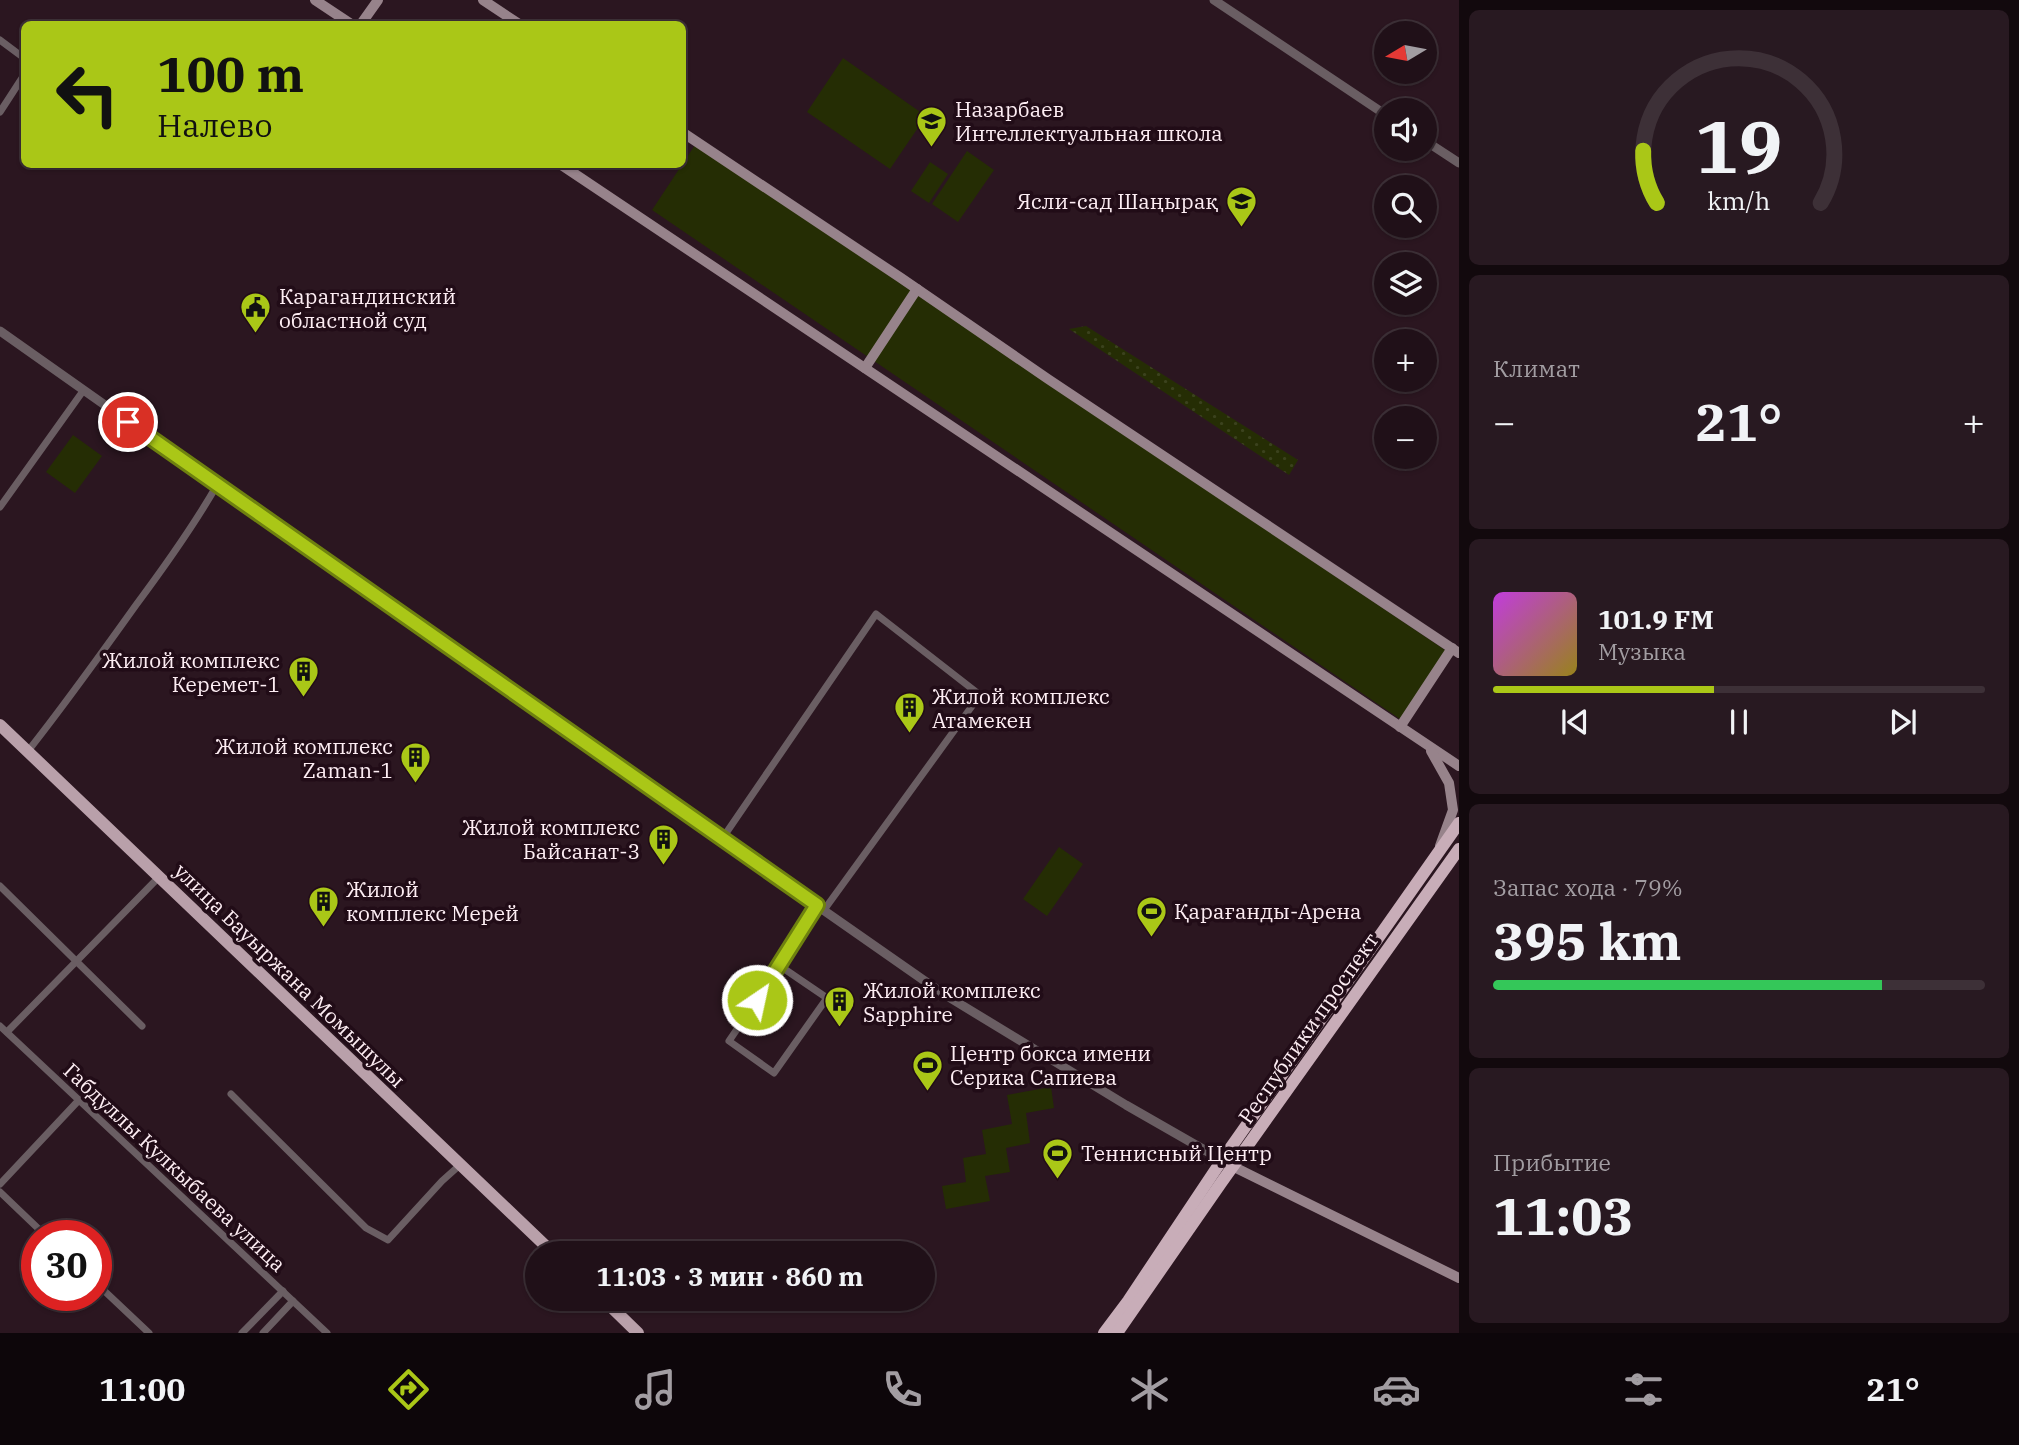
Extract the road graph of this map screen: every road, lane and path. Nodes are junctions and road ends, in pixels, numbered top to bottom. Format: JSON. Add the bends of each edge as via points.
{"nodes":[{"id":1,"x":315,"y":0,"type":"edge"},
{"id":2,"x":378,"y":0,"type":"edge"},
{"id":3,"x":483,"y":0,"type":"edge"},
{"id":4,"x":1214,"y":0,"type":"edge"},
{"id":5,"x":346,"y":21,"type":"edge"},
{"id":6,"x":363,"y":21,"type":"edge"},
{"id":7,"x":514,"y":21,"type":"edge"},
{"id":8,"x":0,"y":40,"type":"edge"},
{"id":9,"x":21,"y":56,"type":"edge"},
{"id":10,"x":21,"y":80,"type":"edge"},
{"id":11,"x":1374,"y":107,"type":"edge"},
{"id":12,"x":0,"y":112,"type":"edge"},
{"id":13,"x":686,"y":135,"type":"edge"},
{"id":14,"x":1437,"y":149,"type":"edge"},
{"id":15,"x":1459,"y":163,"type":"edge"},
{"id":16,"x":566,"y":168,"type":"edge"},
{"id":17,"x":917,"y":289,"type":"junction"},
{"id":18,"x":0,"y":331,"type":"edge"},
{"id":19,"x":865,"y":368,"type":"junction"},
{"id":20,"x":83,"y":391,"type":"junction"},
{"id":21,"x":217,"y":485,"type":"junction"},
{"id":22,"x":0,"y":507,"type":"edge"},
{"id":23,"x":1455,"y":650,"type":"edge"},
{"id":24,"x":0,"y":725,"type":"edge"},
{"id":25,"x":1400,"y":727,"type":"junction"},
{"id":26,"x":1427,"y":745,"type":"junction"},
{"id":27,"x":28,"y":751,"type":"junction"},
{"id":28,"x":1459,"y":766,"type":"edge"},
{"id":29,"x":1459,"y":823,"type":"edge"},
{"id":30,"x":722,"y":839,"type":"junction"},
{"id":31,"x":1459,"y":849,"type":"edge"},
{"id":32,"x":1437,"y":854,"type":"junction"},
{"id":33,"x":159,"y":877,"type":"junction"},
{"id":34,"x":0,"y":886,"type":"edge"},
{"id":35,"x":820,"y":908,"type":"junction"},
{"id":36,"x":77,"y":961,"type":"junction"},
{"id":37,"x":780,"y":966,"type":"junction"},
{"id":38,"x":0,"y":1026,"type":"edge"},
{"id":39,"x":142,"y":1026,"type":"dead end"},
{"id":40,"x":7,"y":1032,"type":"junction"},
{"id":41,"x":231,"y":1094,"type":"dead end"},
{"id":42,"x":79,"y":1100,"type":"junction"},
{"id":43,"x":461,"y":1163,"type":"junction"},
{"id":44,"x":1227,"y":1163,"type":"junction"},
{"id":45,"x":0,"y":1184,"type":"edge"},
{"id":46,"x":0,"y":1192,"type":"edge"},
{"id":47,"x":29,"y":1220,"type":"edge"},
{"id":48,"x":541,"y":1241,"type":"edge"},
{"id":49,"x":1459,"y":1278,"type":"edge"},
{"id":50,"x":282,"y":1292,"type":"junction"},
{"id":51,"x":112,"y":1298,"type":"edge"},
{"id":52,"x":293,"y":1301,"type":"junction"},
{"id":53,"x":615,"y":1311,"type":"edge"},
{"id":54,"x":149,"y":1333,"type":"edge"},
{"id":55,"x":242,"y":1333,"type":"edge"},
{"id":56,"x":263,"y":1333,"type":"edge"},
{"id":57,"x":327,"y":1333,"type":"edge"},
{"id":58,"x":638,"y":1333,"type":"edge"},
{"id":59,"x":1104,"y":1333,"type":"edge"},
{"id":60,"x":1117,"y":1333,"type":"edge"}],
"edges":[{"from":1,"to":5,"type":"main road"},
{"from":2,"to":6,"type":"main road"},
{"from":3,"to":7,"type":"main road"},
{"from":4,"to":11,"type":"street"},
{"from":8,"to":9,"type":"street"},
{"from":10,"to":12,"type":"street"},
{"from":13,"to":17,"type":"main road"},
{"from":14,"to":15,"type":"street"},
{"from":16,"to":19,"type":"main road"},
{"from":17,"to":19,"type":"main road"},
{"from":17,"to":23,"type":"main road"},
{"from":18,"to":20,"type":"street"},
{"from":19,"to":25,"type":"main road"},
{"from":20,"to":21,"type":"street"},
{"from":20,"to":22,"type":"street"},
{"from":21,"to":27,"type":"street","via":[[151,585]]},
{"from":21,"to":30,"type":"street"},
{"from":23,"to":25,"type":"main road"},
{"from":24,"to":27,"type":"main road","name":"улица Бауыржана Момышулы"},
{"from":25,"to":26,"type":"main road"},
{"from":26,"to":28,"type":"main road"},
{"from":26,"to":32,"type":"main road","via":[[1449,783],[1452,810]]},
{"from":27,"to":33,"type":"main road","name":"улица Бауыржана Момышулы"},
{"from":29,"to":32,"type":"highway","name":"Республики проспект"},
{"from":30,"to":35,"type":"street"},
{"from":30,"to":35,"type":"street","via":[[876,614],[980,695]]},
{"from":31,"to":44,"type":"highway","name":"Республики проспект"},
{"from":32,"to":44,"type":"highway","name":"Республики проспект"},
{"from":33,"to":36,"type":"street"},
{"from":33,"to":43,"type":"main road","name":"улица Бауыржана Момышулы"},
{"from":34,"to":36,"type":"street"},
{"from":35,"to":37,"type":"street"},
{"from":35,"to":44,"type":"street","via":[[959,1004]]},
{"from":36,"to":39,"type":"street"},
{"from":36,"to":40,"type":"street"},
{"from":37,"to":37,"type":"street","via":[[729,1041],[774,1073],[827,999]]},
{"from":38,"to":40,"type":"street","name":"Габдуллы Кулкыбаева улица"},
{"from":40,"to":42,"type":"street","name":"Габдуллы Кулкыбаева улица"},
{"from":41,"to":43,"type":"street","via":[[366,1228],[388,1240]]},
{"from":42,"to":45,"type":"street"},
{"from":42,"to":50,"type":"street","name":"Габдуллы Кулкыбаева улица"},
{"from":43,"to":48,"type":"main road","name":"улица Бауыржана Момышулы"},
{"from":44,"to":49,"type":"main road"},
{"from":44,"to":59,"type":"highway","name":"Республики проспект"},
{"from":44,"to":60,"type":"highway","name":"Республики проспект"},
{"from":46,"to":47,"type":"street"},
{"from":50,"to":52,"type":"street","name":"Габдуллы Кулкыбаева улица"},
{"from":50,"to":55,"type":"street"},
{"from":51,"to":54,"type":"street"},
{"from":52,"to":56,"type":"street"},
{"from":52,"to":57,"type":"street","name":"Габдуллы Кулкыбаева улица"},
{"from":53,"to":58,"type":"main road"}]}
